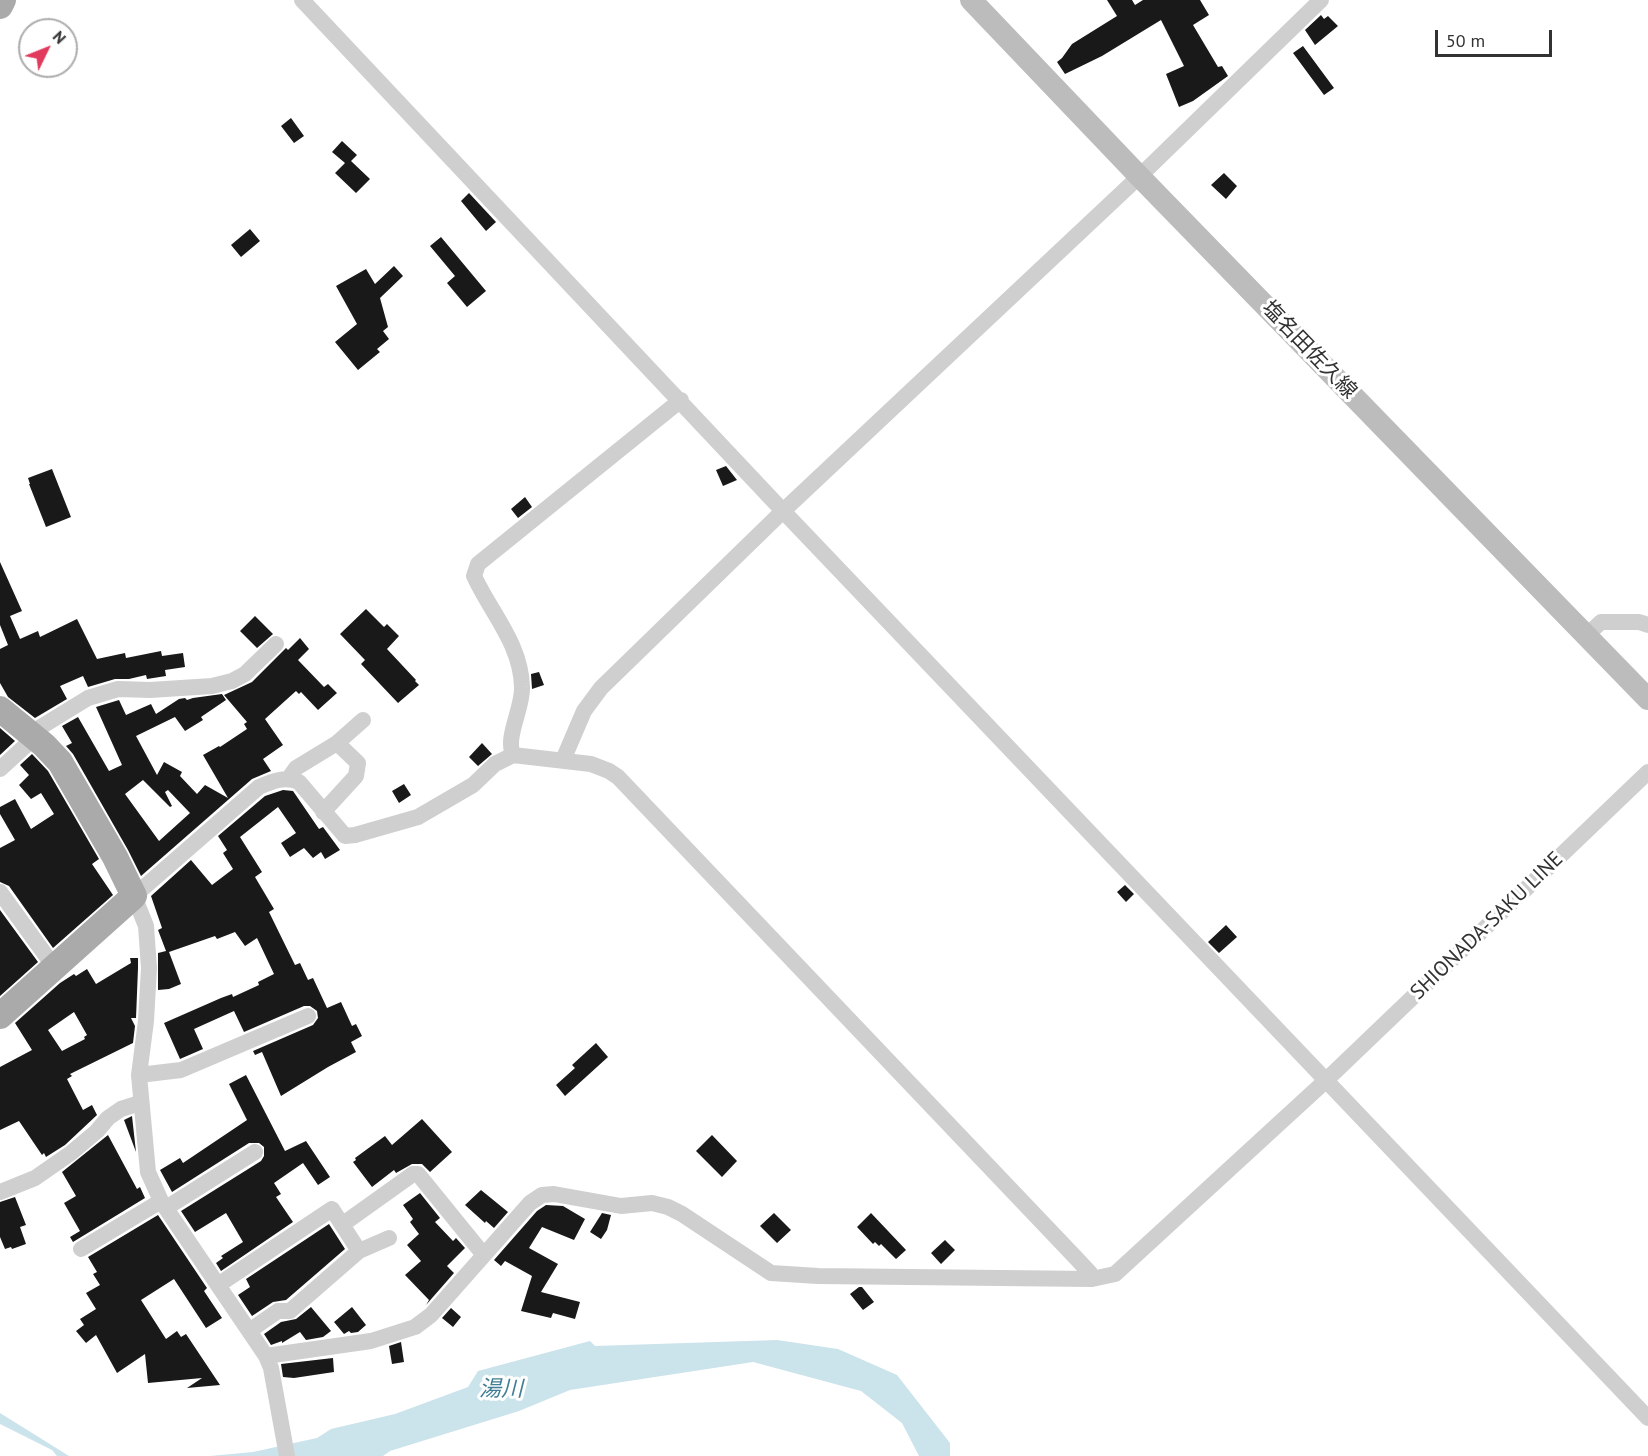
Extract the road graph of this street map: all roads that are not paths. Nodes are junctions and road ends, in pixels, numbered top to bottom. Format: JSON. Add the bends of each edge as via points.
{"nodes":[{"id":1,"x":3,"y":0,"type":"edge"},
{"id":2,"x":302,"y":0,"type":"edge"},
{"id":3,"x":971,"y":0,"type":"edge"},
{"id":4,"x":1321,"y":0,"type":"edge"},
{"id":5,"x":0,"y":6,"type":"edge"},
{"id":6,"x":1139,"y":176,"type":"junction"},
{"id":7,"x":681,"y":400,"type":"junction"},
{"id":8,"x":783,"y":511,"type":"junction"},
{"id":9,"x":1648,"y":625,"type":"edge"},
{"id":10,"x":1587,"y":635,"type":"junction"},
{"id":11,"x":276,"y":644,"type":"dead end"},
{"id":12,"x":1648,"y":699,"type":"edge"},
{"id":13,"x":0,"y":709,"type":"edge"},
{"id":14,"x":363,"y":720,"type":"dead end"},
{"id":15,"x":33,"y":735,"type":"junction"},
{"id":16,"x":337,"y":743,"type":"junction"},
{"id":17,"x":513,"y":755,"type":"junction"},
{"id":18,"x":562,"y":760,"type":"junction"},
{"id":19,"x":0,"y":769,"type":"edge"},
{"id":20,"x":1648,"y":772,"type":"edge"},
{"id":21,"x":290,"y":778,"type":"junction"},
{"id":22,"x":323,"y":812,"type":"junction"},
{"id":23,"x":0,"y":892,"type":"edge"},
{"id":24,"x":134,"y":896,"type":"junction"},
{"id":25,"x":55,"y":968,"type":"junction"},
{"id":26,"x":0,"y":1016,"type":"edge"},
{"id":27,"x":308,"y":1016,"type":"dead end"},
{"id":28,"x":139,"y":1075,"type":"junction"},
{"id":29,"x":1326,"y":1079,"type":"junction"},
{"id":30,"x":140,"y":1103,"type":"junction"},
{"id":31,"x":255,"y":1152,"type":"dead end"},
{"id":32,"x":0,"y":1192,"type":"edge"},
{"id":33,"x":163,"y":1204,"type":"junction"},
{"id":34,"x":343,"y":1224,"type":"junction"},
{"id":35,"x":389,"y":1238,"type":"dead end"},
{"id":36,"x":81,"y":1249,"type":"dead end"},
{"id":37,"x":359,"y":1251,"type":"junction"},
{"id":38,"x":483,"y":1254,"type":"junction"},
{"id":39,"x":1092,"y":1279,"type":"junction"},
{"id":40,"x":218,"y":1285,"type":"junction"},
{"id":41,"x":249,"y":1331,"type":"junction"},
{"id":42,"x":266,"y":1356,"type":"junction"},
{"id":43,"x":1648,"y":1418,"type":"edge"},
{"id":44,"x":287,"y":1456,"type":"edge"}],
"edges":[{"from":1,"to":5,"type":"main road"},
{"from":2,"to":7,"type":"street"},
{"from":3,"to":6,"type":"main road","name":"塩名田佐久線"},
{"from":4,"to":6,"type":"street"},
{"from":6,"to":8,"type":"street"},
{"from":6,"to":10,"type":"main road","name":"塩名田佐久線"},
{"from":7,"to":8,"type":"street"},
{"from":7,"to":17,"type":"street","via":[[478,564],[474,576],[517,657],[522,687],[511,738]]},
{"from":8,"to":18,"type":"street","via":[[601,687],[584,711]]},
{"from":8,"to":29,"type":"street"},
{"from":9,"to":10,"type":"street","via":[[1601,622]]},
{"from":10,"to":12,"type":"main road","name":"塩名田佐久線"},
{"from":11,"to":15,"type":"street","via":[[245,674],[232,681],[150,690],[118,688],[88,698]]},
{"from":13,"to":15,"type":"main road"},
{"from":14,"to":16,"type":"street"},
{"from":15,"to":19,"type":"street"},
{"from":15,"to":24,"type":"main road","via":[[60,762]]},
{"from":16,"to":21,"type":"street","via":[[296,768]]},
{"from":16,"to":22,"type":"street","via":[[357,764],[356,776]]},
{"from":17,"to":18,"type":"street"},
{"from":17,"to":22,"type":"street","via":[[495,764],[473,785],[418,817],[345,836]]},
{"from":18,"to":39,"type":"street","via":[[601,767],[618,777],[1086,1268]]},
{"from":20,"to":29,"type":"street","name":"SHIONADA-SAKU LINE"},
{"from":21,"to":22,"type":"street","via":[[299,782]]},
{"from":21,"to":24,"type":"street","via":[[259,787]]},
{"from":23,"to":25,"type":"street"},
{"from":24,"to":25,"type":"main road"},
{"from":24,"to":28,"type":"street","via":[[146,926],[149,968]]},
{"from":25,"to":26,"type":"main road"},
{"from":27,"to":28,"type":"street","via":[[181,1070]]},
{"from":28,"to":30,"type":"street"},
{"from":29,"to":39,"type":"street","name":"SHIONADA-SAKU LINE","via":[[1124,1267],[1115,1274]]},
{"from":29,"to":43,"type":"street"},
{"from":30,"to":32,"type":"street","via":[[115,1113],[71,1153],[35,1178]]},
{"from":30,"to":33,"type":"street","via":[[148,1172]]},
{"from":31,"to":33,"type":"street"},
{"from":33,"to":36,"type":"street"},
{"from":33,"to":40,"type":"street"},
{"from":34,"to":37,"type":"street"},
{"from":34,"to":38,"type":"street","via":[[418,1174]]},
{"from":34,"to":40,"type":"street","via":[[332,1209]]},
{"from":35,"to":37,"type":"street"},
{"from":37,"to":41,"type":"street","via":[[290,1311],[278,1311]]},
{"from":38,"to":39,"type":"street","name":"SHIONADA-SAKU LINE","via":[[530,1203],[542,1195],[554,1194],[621,1206],[652,1203],[668,1207],[771,1273]]},
{"from":38,"to":42,"type":"street","name":"SHIONADA-SAKU LINE","via":[[431,1315],[415,1327],[371,1341]]},
{"from":40,"to":41,"type":"street"},
{"from":41,"to":42,"type":"street"},
{"from":42,"to":44,"type":"street"}]}
